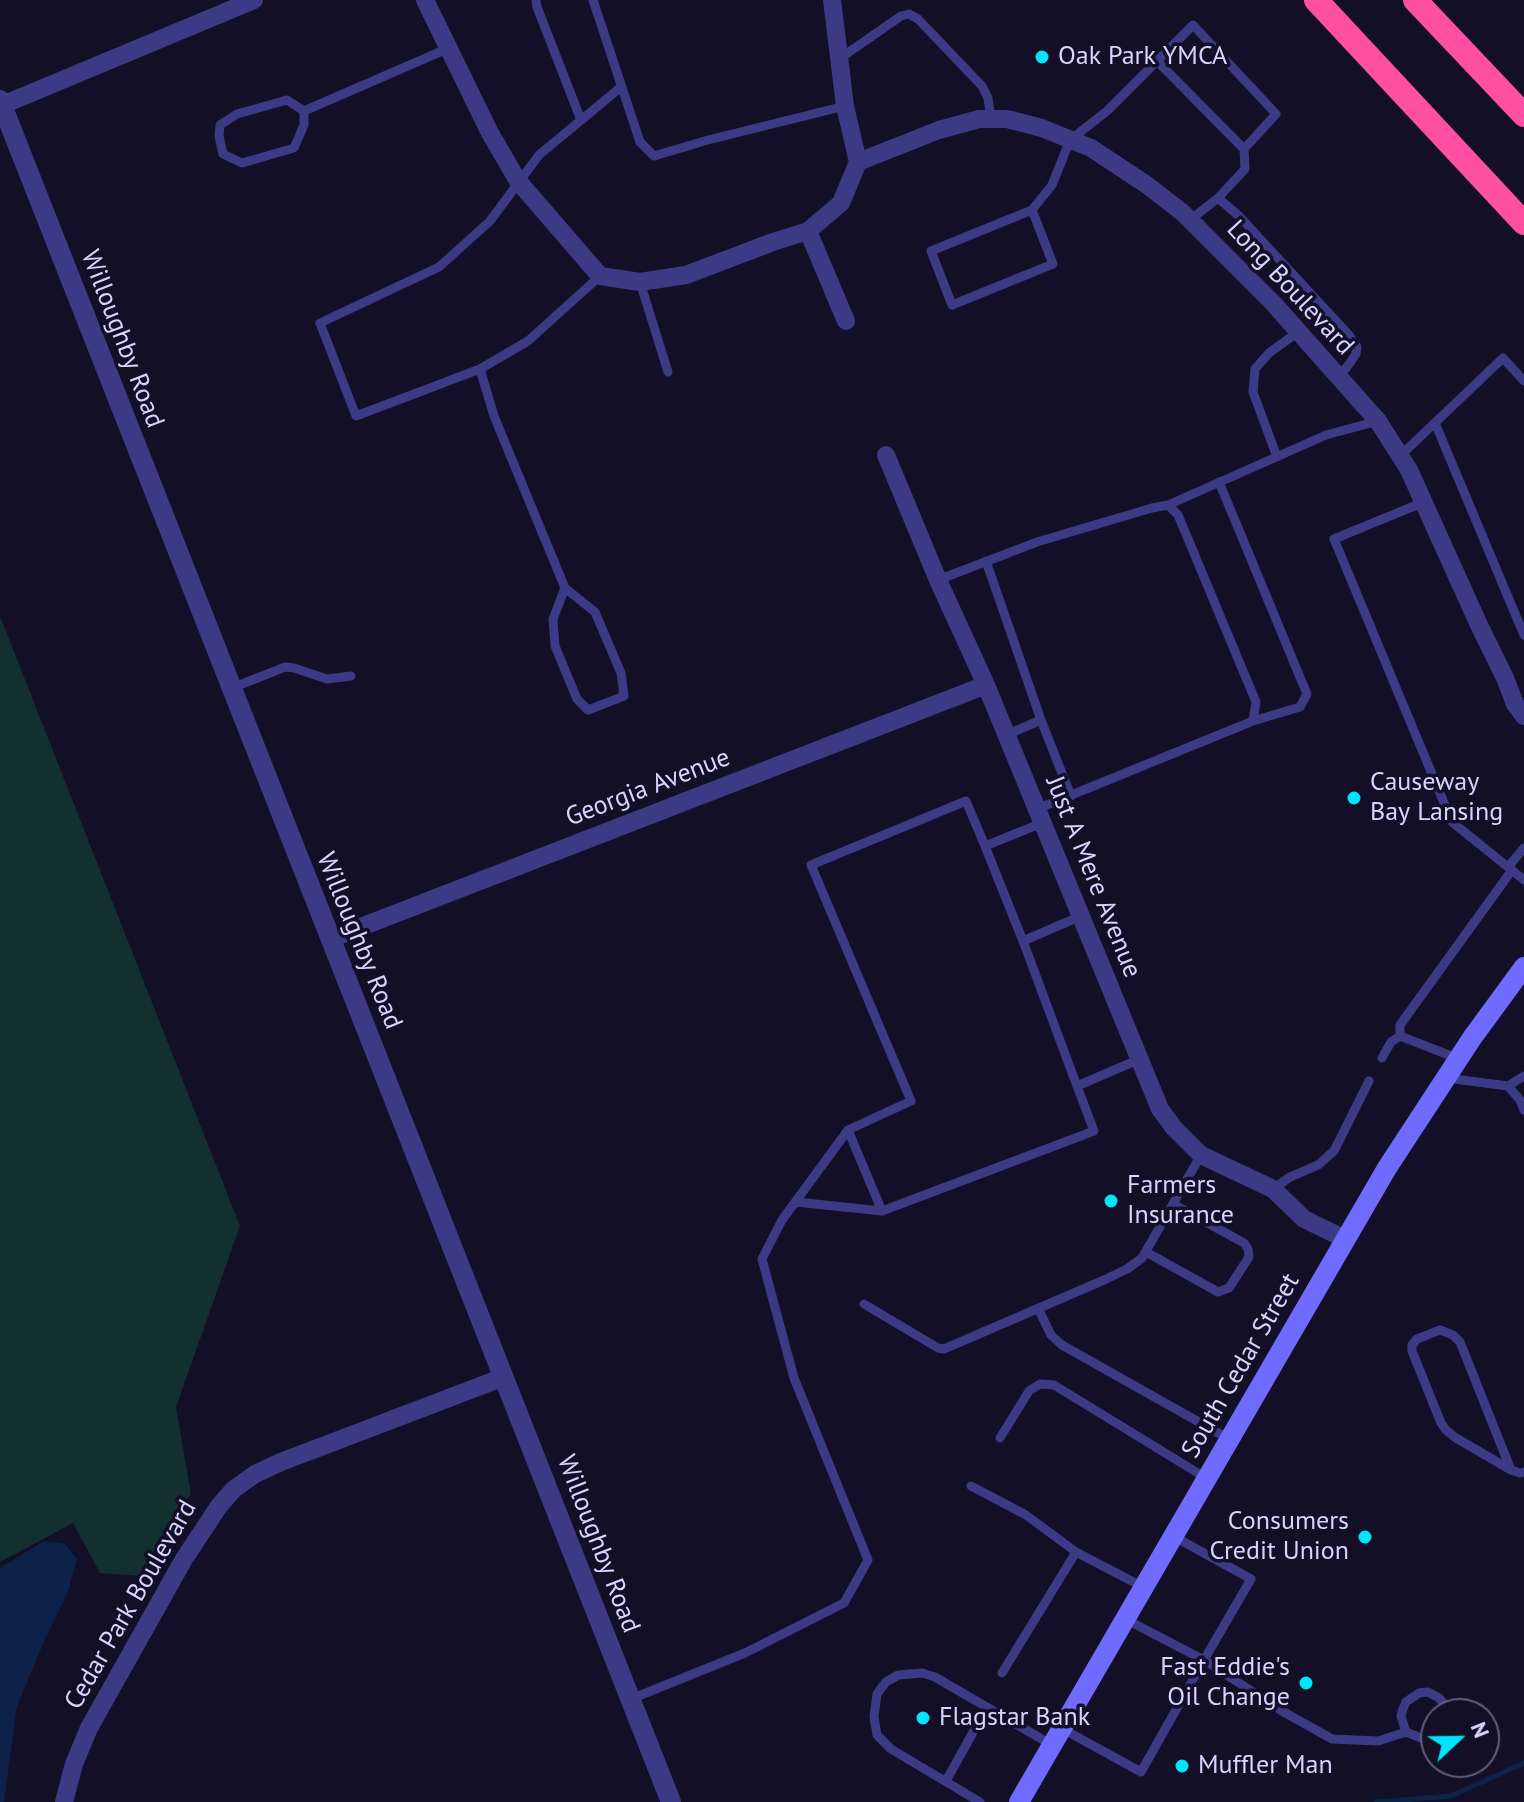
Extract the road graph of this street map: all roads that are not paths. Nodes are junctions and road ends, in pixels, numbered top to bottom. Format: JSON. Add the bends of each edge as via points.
{"nodes":[{"id":1,"x":254,"y":0,"type":"edge"},
{"id":2,"x":425,"y":0,"type":"edge"},
{"id":3,"x":536,"y":0,"type":"edge"},
{"id":4,"x":593,"y":0,"type":"edge"},
{"id":5,"x":832,"y":0,"type":"edge"},
{"id":6,"x":1316,"y":0,"type":"edge"},
{"id":7,"x":1415,"y":0,"type":"edge"},
{"id":8,"x":449,"y":48,"type":"junction"},
{"id":9,"x":839,"y":60,"type":"junction"},
{"id":10,"x":1157,"y":61,"type":"junction"},
{"id":11,"x":621,"y":87,"type":"junction"},
{"id":12,"x":1,"y":104,"type":"edge"},
{"id":13,"x":845,"y":106,"type":"junction"},
{"id":14,"x":304,"y":111,"type":"junction"},
{"id":15,"x":1524,"y":115,"type":"edge"},
{"id":16,"x":991,"y":119,"type":"junction"},
{"id":17,"x":581,"y":120,"type":"junction"},
{"id":18,"x":1070,"y":140,"type":"junction"},
{"id":19,"x":1244,"y":149,"type":"junction"},
{"id":20,"x":858,"y":162,"type":"junction"},
{"id":21,"x":518,"y":181,"type":"junction"},
{"id":22,"x":1218,"y":198,"type":"junction"},
{"id":23,"x":1032,"y":210,"type":"junction"},
{"id":24,"x":1190,"y":220,"type":"junction"},
{"id":25,"x":1524,"y":223,"type":"edge"},
{"id":26,"x":808,"y":231,"type":"junction"},
{"id":27,"x":600,"y":276,"type":"junction"},
{"id":28,"x":640,"y":282,"type":"junction"},
{"id":29,"x":846,"y":321,"type":"dead end"},
{"id":30,"x":1298,"y":332,"type":"junction"},
{"id":31,"x":480,"y":369,"type":"junction"},
{"id":32,"x":668,"y":372,"type":"dead end"},
{"id":33,"x":1338,"y":376,"type":"junction"},
{"id":34,"x":1524,"y":381,"type":"edge"},
{"id":35,"x":1378,"y":421,"type":"junction"},
{"id":36,"x":1435,"y":423,"type":"junction"},
{"id":37,"x":886,"y":455,"type":"dead end"},
{"id":38,"x":1400,"y":456,"type":"junction"},
{"id":39,"x":1277,"y":457,"type":"junction"},
{"id":40,"x":1219,"y":482,"type":"junction"},
{"id":41,"x":1424,"y":502,"type":"junction"},
{"id":42,"x":1168,"y":505,"type":"junction"},
{"id":43,"x":986,"y":561,"type":"junction"},
{"id":44,"x":938,"y":580,"type":"junction"},
{"id":45,"x":565,"y":588,"type":"junction"},
{"id":46,"x":1524,"y":635,"type":"edge"},
{"id":47,"x":351,"y":676,"type":"dead end"},
{"id":48,"x":986,"y":685,"type":"junction"},
{"id":49,"x":232,"y":688,"type":"junction"},
{"id":50,"x":1524,"y":715,"type":"edge"},
{"id":51,"x":1041,"y":720,"type":"junction"},
{"id":52,"x":1253,"y":721,"type":"junction"},
{"id":53,"x":1006,"y":735,"type":"junction"},
{"id":54,"x":1071,"y":796,"type":"junction"},
{"id":55,"x":1040,"y":816,"type":"junction"},
{"id":56,"x":985,"y":846,"type":"junction"},
{"id":57,"x":1524,"y":848,"type":"edge"},
{"id":58,"x":1510,"y":869,"type":"junction"},
{"id":59,"x":1524,"y":880,"type":"edge"},
{"id":60,"x":1081,"y":916,"type":"junction"},
{"id":61,"x":330,"y":939,"type":"junction"},
{"id":62,"x":1023,"y":941,"type":"junction"},
{"id":63,"x":1521,"y":978,"type":"edge"},
{"id":64,"x":1400,"y":1036,"type":"junction"},
{"id":65,"x":1382,"y":1058,"type":"dead end"},
{"id":66,"x":1140,"y":1059,"type":"junction"},
{"id":67,"x":1459,"y":1059,"type":"junction"},
{"id":68,"x":1524,"y":1076,"type":"edge"},
{"id":69,"x":1446,"y":1078,"type":"junction"},
{"id":70,"x":1369,"y":1081,"type":"dead end"},
{"id":71,"x":1077,"y":1086,"type":"junction"},
{"id":72,"x":1508,"y":1086,"type":"junction"},
{"id":73,"x":1524,"y":1110,"type":"edge"},
{"id":74,"x":848,"y":1130,"type":"junction"},
{"id":75,"x":1201,"y":1155,"type":"junction"},
{"id":76,"x":1273,"y":1189,"type":"junction"},
{"id":77,"x":796,"y":1202,"type":"junction"},
{"id":78,"x":1173,"y":1204,"type":"junction"},
{"id":79,"x":882,"y":1211,"type":"junction"},
{"id":80,"x":1345,"y":1239,"type":"junction"},
{"id":81,"x":1146,"y":1252,"type":"junction"},
{"id":82,"x":864,"y":1304,"type":"dead end"},
{"id":83,"x":1038,"y":1308,"type":"junction"},
{"id":84,"x":504,"y":1377,"type":"junction"},
{"id":85,"x":1000,"y":1438,"type":"dead end"},
{"id":86,"x":1229,"y":1439,"type":"junction"},
{"id":87,"x":1511,"y":1470,"type":"junction"},
{"id":88,"x":1524,"y":1472,"type":"edge"},
{"id":89,"x":1206,"y":1478,"type":"junction"},
{"id":90,"x":971,"y":1486,"type":"dead end"},
{"id":91,"x":1173,"y":1536,"type":"junction"},
{"id":92,"x":1076,"y":1552,"type":"junction"},
{"id":93,"x":1143,"y":1587,"type":"junction"},
{"id":94,"x":1125,"y":1619,"type":"junction"},
{"id":95,"x":1204,"y":1660,"type":"junction"},
{"id":96,"x":1002,"y":1673,"type":"dead end"},
{"id":97,"x":1439,"y":1698,"type":"edge"},
{"id":98,"x":631,"y":1699,"type":"junction"},
{"id":99,"x":987,"y":1707,"type":"junction"},
{"id":100,"x":1406,"y":1732,"type":"junction"},
{"id":101,"x":1057,"y":1737,"type":"junction"},
{"id":102,"x":1420,"y":1738,"type":"edge"},
{"id":103,"x":946,"y":1781,"type":"junction"},
{"id":104,"x":64,"y":1802,"type":"edge"},
{"id":105,"x":671,"y":1802,"type":"edge"},
{"id":106,"x":980,"y":1802,"type":"edge"},
{"id":107,"x":1019,"y":1802,"type":"edge"}],
"edges":[{"from":1,"to":12,"type":"street"},
{"from":2,"to":8,"type":"street"},
{"from":3,"to":17,"type":"lane"},
{"from":4,"to":11,"type":"lane"},
{"from":5,"to":9,"type":"street"},
{"from":6,"to":25,"type":"highway"},
{"from":7,"to":15,"type":"highway"},
{"from":8,"to":14,"type":"lane"},
{"from":8,"to":21,"type":"street"},
{"from":9,"to":13,"type":"street"},
{"from":9,"to":16,"type":"lane","via":[[909,14],[982,86]]},
{"from":10,"to":18,"type":"lane"},
{"from":10,"to":19,"type":"lane"},
{"from":10,"to":19,"type":"lane","via":[[1193,25],[1276,114]]},
{"from":11,"to":13,"type":"lane","via":[[640,142],[654,156]]},
{"from":11,"to":17,"type":"lane"},
{"from":12,"to":49,"type":"street","name":"Willoughby Road"},
{"from":13,"to":20,"type":"street"},
{"from":14,"to":14,"type":"lane","via":[[294,148],[242,163],[223,154],[220,125],[237,114],[287,100]]},
{"from":16,"to":18,"type":"street","name":"Long Boulevard","via":[[1042,128]]},
{"from":16,"to":20,"type":"street","name":"Long Boulevard","via":[[939,130]]},
{"from":17,"to":21,"type":"lane","via":[[539,155]]},
{"from":18,"to":23,"type":"lane","via":[[1052,185]]},
{"from":18,"to":24,"type":"street","name":"Long Boulevard","via":[[1147,185]]},
{"from":19,"to":22,"type":"lane","via":[[1245,169]]},
{"from":20,"to":26,"type":"street","via":[[841,203]]},
{"from":21,"to":27,"type":"street"},
{"from":21,"to":31,"type":"lane","via":[[490,221],[439,267],[320,323],[356,416]]},
{"from":22,"to":24,"type":"lane"},
{"from":22,"to":33,"type":"lane","via":[[1349,335],[1356,354]]},
{"from":23,"to":23,"type":"lane","via":[[931,251],[952,305],[1053,264]]},
{"from":24,"to":30,"type":"street","name":"Long Boulevard"},
{"from":26,"to":28,"type":"street","via":[[686,275]]},
{"from":26,"to":29,"type":"street"},
{"from":27,"to":28,"type":"street"},
{"from":27,"to":31,"type":"lane","via":[[528,341]]},
{"from":28,"to":32,"type":"lane"},
{"from":30,"to":33,"type":"street","name":"Long Boulevard"},
{"from":30,"to":39,"type":"lane","via":[[1255,369],[1253,392]]},
{"from":31,"to":45,"type":"lane"},
{"from":33,"to":35,"type":"street","name":"Long Boulevard"},
{"from":34,"to":36,"type":"lane","via":[[1503,358]]},
{"from":35,"to":38,"type":"street","name":"Long Boulevard"},
{"from":35,"to":39,"type":"lane","via":[[1326,435]]},
{"from":36,"to":38,"type":"lane"},
{"from":36,"to":46,"type":"lane"},
{"from":37,"to":44,"type":"street","name":"Just A Mere Avenue"},
{"from":38,"to":41,"type":"street","name":"Long Boulevard"},
{"from":39,"to":40,"type":"lane"},
{"from":40,"to":42,"type":"lane"},
{"from":40,"to":52,"type":"lane","via":[[1307,694],[1300,707]]},
{"from":41,"to":50,"type":"street","name":"Long Boulevard"},
{"from":41,"to":58,"type":"lane","via":[[1334,539],[1452,822]]},
{"from":42,"to":43,"type":"lane"},
{"from":42,"to":52,"type":"lane","via":[[1178,515],[1256,702]]},
{"from":43,"to":44,"type":"lane"},
{"from":43,"to":51,"type":"lane"},
{"from":44,"to":48,"type":"street","name":"Just A Mere Avenue"},
{"from":45,"to":45,"type":"lane","via":[[595,612],[621,673],[624,696],[588,710],[577,699],[555,646],[553,619]]},
{"from":47,"to":49,"type":"lane","via":[[327,679],[285,667]]},
{"from":48,"to":53,"type":"street","name":"Just A Mere Avenue"},
{"from":48,"to":61,"type":"street","name":"Georgia Avenue"},
{"from":49,"to":61,"type":"street","name":"Willoughby Road"},
{"from":51,"to":53,"type":"lane"},
{"from":51,"to":54,"type":"lane"},
{"from":52,"to":54,"type":"lane"},
{"from":53,"to":55,"type":"street","name":"Just A Mere Avenue"},
{"from":54,"to":55,"type":"lane"},
{"from":55,"to":56,"type":"lane"},
{"from":55,"to":60,"type":"street","name":"Just A Mere Avenue"},
{"from":56,"to":62,"type":"lane"},
{"from":56,"to":74,"type":"lane","via":[[966,801],[811,865],[911,1101]]},
{"from":57,"to":58,"type":"lane"},
{"from":58,"to":59,"type":"lane"},
{"from":58,"to":64,"type":"lane","via":[[1400,1025]]},
{"from":60,"to":62,"type":"lane"},
{"from":60,"to":66,"type":"street","name":"Just A Mere Avenue"},
{"from":61,"to":84,"type":"street","name":"Willoughby Road"},
{"from":62,"to":71,"type":"lane"},
{"from":63,"to":67,"type":"main road","name":"South Cedar Street"},
{"from":64,"to":65,"type":"lane"},
{"from":64,"to":67,"type":"lane"},
{"from":66,"to":71,"type":"lane"},
{"from":66,"to":75,"type":"street","name":"Just A Mere Avenue","via":[[1160,1109]]},
{"from":67,"to":69,"type":"main road","name":"South Cedar Street"},
{"from":68,"to":72,"type":"lane"},
{"from":69,"to":72,"type":"lane"},
{"from":69,"to":80,"type":"main road","name":"South Cedar Street"},
{"from":70,"to":76,"type":"lane","via":[[1334,1151]]},
{"from":71,"to":79,"type":"lane","via":[[1094,1131]]},
{"from":72,"to":73,"type":"lane"},
{"from":74,"to":77,"type":"lane"},
{"from":74,"to":79,"type":"lane"},
{"from":75,"to":76,"type":"street","name":"Just A Mere Avenue"},
{"from":75,"to":78,"type":"lane"},
{"from":76,"to":80,"type":"street","name":"Just A Mere Avenue","via":[[1304,1219]]},
{"from":77,"to":79,"type":"lane"},
{"from":77,"to":98,"type":"lane","via":[[762,1259],[794,1378],[868,1560],[844,1603],[745,1653]]},
{"from":78,"to":81,"type":"lane"},
{"from":78,"to":81,"type":"lane","via":[[1244,1243],[1249,1257],[1229,1288],[1218,1292]]},
{"from":80,"to":86,"type":"main road","name":"South Cedar Street"},
{"from":81,"to":83,"type":"lane","via":[[1137,1264]]},
{"from":82,"to":83,"type":"lane","via":[[944,1349]]},
{"from":83,"to":86,"type":"lane","via":[[1062,1345]]},
{"from":84,"to":98,"type":"street","name":"Willoughby Road"},
{"from":84,"to":104,"type":"street","name":"Cedar Park Boulevard","via":[[281,1462],[234,1489],[184,1559],[96,1716]]},
{"from":85,"to":89,"type":"lane","via":[[1029,1391],[1040,1384],[1054,1385]]},
{"from":86,"to":89,"type":"main road","name":"South Cedar Street"},
{"from":87,"to":87,"type":"lane","via":[[1456,1438],[1441,1423],[1412,1351],[1417,1339],[1440,1330],[1460,1342]]},
{"from":87,"to":88,"type":"lane"},
{"from":89,"to":91,"type":"main road","name":"South Cedar Street"},
{"from":90,"to":92,"type":"lane","via":[[1026,1515]]},
{"from":91,"to":93,"type":"main road","name":"South Cedar Street"},
{"from":91,"to":95,"type":"lane","via":[[1251,1579]]},
{"from":92,"to":93,"type":"lane"},
{"from":92,"to":96,"type":"lane"},
{"from":93,"to":94,"type":"main road","name":"South Cedar Street"},
{"from":94,"to":95,"type":"lane"},
{"from":94,"to":101,"type":"main road","name":"South Cedar Street"},
{"from":95,"to":100,"type":"lane","via":[[1332,1739],[1378,1741]]},
{"from":95,"to":101,"type":"lane","via":[[1141,1772]]},
{"from":97,"to":100,"type":"lane","via":[[1419,1693],[1406,1702],[1401,1716]]},
{"from":98,"to":105,"type":"street","name":"Willoughby Road"},
{"from":99,"to":101,"type":"lane"},
{"from":99,"to":103,"type":"lane"},
{"from":99,"to":103,"type":"lane","via":[[922,1673],[898,1675],[877,1694],[877,1735]]},
{"from":100,"to":102,"type":"lane"},
{"from":101,"to":107,"type":"main road","name":"South Cedar Street"},
{"from":103,"to":106,"type":"lane"}]}
